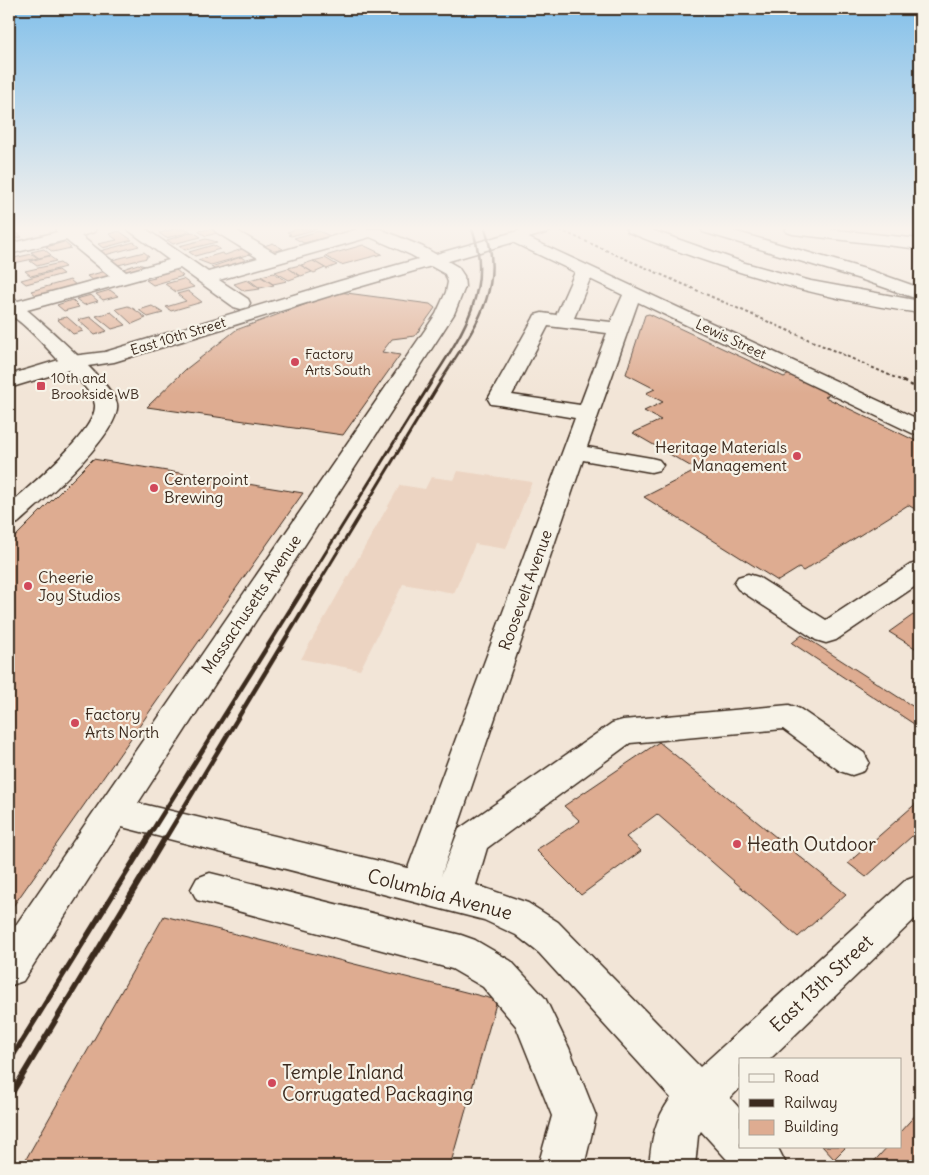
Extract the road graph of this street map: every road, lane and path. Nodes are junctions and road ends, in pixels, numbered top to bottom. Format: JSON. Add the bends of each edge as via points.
{"nodes":[{"id":1,"x":100,"y":284,"type":"edge"},
{"id":2,"x":214,"y":284,"type":"edge"},
{"id":3,"x":305,"y":284,"type":"edge"},
{"id":4,"x":354,"y":284,"type":"edge"},
{"id":5,"x":457,"y":284,"type":"edge"},
{"id":6,"x":579,"y":284,"type":"edge"},
{"id":7,"x":614,"y":284,"type":"edge"},
{"id":8,"x":676,"y":284,"type":"edge"},
{"id":9,"x":803,"y":284,"type":"edge"},
{"id":10,"x":878,"y":284,"type":"edge"},
{"id":11,"x":633,"y":293,"type":"junction"},
{"id":12,"x":919,"y":297,"type":"edge"},
{"id":13,"x":241,"y":303,"type":"junction"},
{"id":14,"x":10,"y":307,"type":"edge"},
{"id":15,"x":563,"y":322,"type":"junction"},
{"id":16,"x":618,"y":329,"type":"junction"},
{"id":17,"x":72,"y":362,"type":"junction"},
{"id":18,"x":9,"y":382,"type":"edge"},
{"id":19,"x":920,"y":389,"type":"edge"},
{"id":20,"x":588,"y":413,"type":"junction"},
{"id":21,"x":920,"y":428,"type":"edge"},
{"id":22,"x":574,"y":452,"type":"junction"},
{"id":23,"x":651,"y":465,"type":"dead end"},
{"id":24,"x":9,"y":518,"type":"edge"},
{"id":25,"x":920,"y":571,"type":"edge"},
{"id":26,"x":748,"y":583,"type":"dead end"},
{"id":27,"x":852,"y":762,"type":"dead end"},
{"id":28,"x":113,"y":812,"type":"junction"},
{"id":29,"x":210,"y":890,"type":"dead end"},
{"id":30,"x":920,"y":890,"type":"edge"},
{"id":31,"x":437,"y":891,"type":"junction"},
{"id":32,"x":9,"y":968,"type":"edge"},
{"id":33,"x":741,"y":1058,"type":"edge"},
{"id":34,"x":739,"y":1060,"type":"edge"},
{"id":35,"x":699,"y":1097,"type":"junction"},
{"id":36,"x":739,"y":1140,"type":"edge"},
{"id":37,"x":748,"y":1148,"type":"edge"},
{"id":38,"x":561,"y":1166,"type":"edge"},
{"id":39,"x":672,"y":1166,"type":"edge"},
{"id":40,"x":764,"y":1166,"type":"edge"}],
"edges":[{"from":1,"to":14,"type":"main road"},
{"from":2,"to":13,"type":"main road"},
{"from":3,"to":13,"type":"main road","name":"East 10th Street"},
{"from":4,"to":17,"type":"main road","name":"East 10th Street","via":[[107,358]]},
{"from":5,"to":28,"type":"main road","name":"Massachusetts Avenue","via":[[445,314]]},
{"from":6,"to":15,"type":"main road"},
{"from":7,"to":11,"type":"main road","name":"Lewis Street"},
{"from":8,"to":19,"type":"path"},
{"from":9,"to":12,"type":"main road","via":[[828,290]]},
{"from":10,"to":12,"type":"main road"},
{"from":11,"to":16,"type":"main road","name":"Roosevelt Avenue"},
{"from":11,"to":21,"type":"main road","name":"Lewis Street"},
{"from":13,"to":17,"type":"main road","name":"East 10th Street","via":[[95,347]]},
{"from":14,"to":17,"type":"main road"},
{"from":15,"to":16,"type":"main road"},
{"from":15,"to":20,"type":"main road","via":[[542,319],[499,399]]},
{"from":16,"to":20,"type":"main road","name":"Roosevelt Avenue"},
{"from":17,"to":18,"type":"main road","name":"East 10th Street"},
{"from":17,"to":24,"type":"main road","via":[[98,391],[106,404],[106,415],[90,439]]},
{"from":20,"to":22,"type":"main road","name":"Roosevelt Avenue"},
{"from":22,"to":23,"type":"main road"},
{"from":22,"to":31,"type":"main road","name":"Roosevelt Avenue"},
{"from":25,"to":26,"type":"main road","via":[[826,633]]},
{"from":27,"to":31,"type":"main road","via":[[789,717],[623,732],[472,839]]},
{"from":28,"to":31,"type":"main road","name":"Columbia Avenue"},
{"from":28,"to":32,"type":"main road","name":"Massachusetts Avenue"},
{"from":29,"to":38,"type":"main road","via":[[461,953],[497,974],[531,1012],[574,1116]]},
{"from":30,"to":33,"type":"main road","name":"East 13th Street"},
{"from":31,"to":35,"type":"main road","name":"Columbia Avenue","via":[[515,913],[543,932]]},
{"from":34,"to":35,"type":"main road","name":"East 13th Street"},
{"from":35,"to":36,"type":"main road","name":"Columbia Avenue"},
{"from":35,"to":39,"type":"main road","via":[[678,1123]]},
{"from":37,"to":40,"type":"main road"}]}
